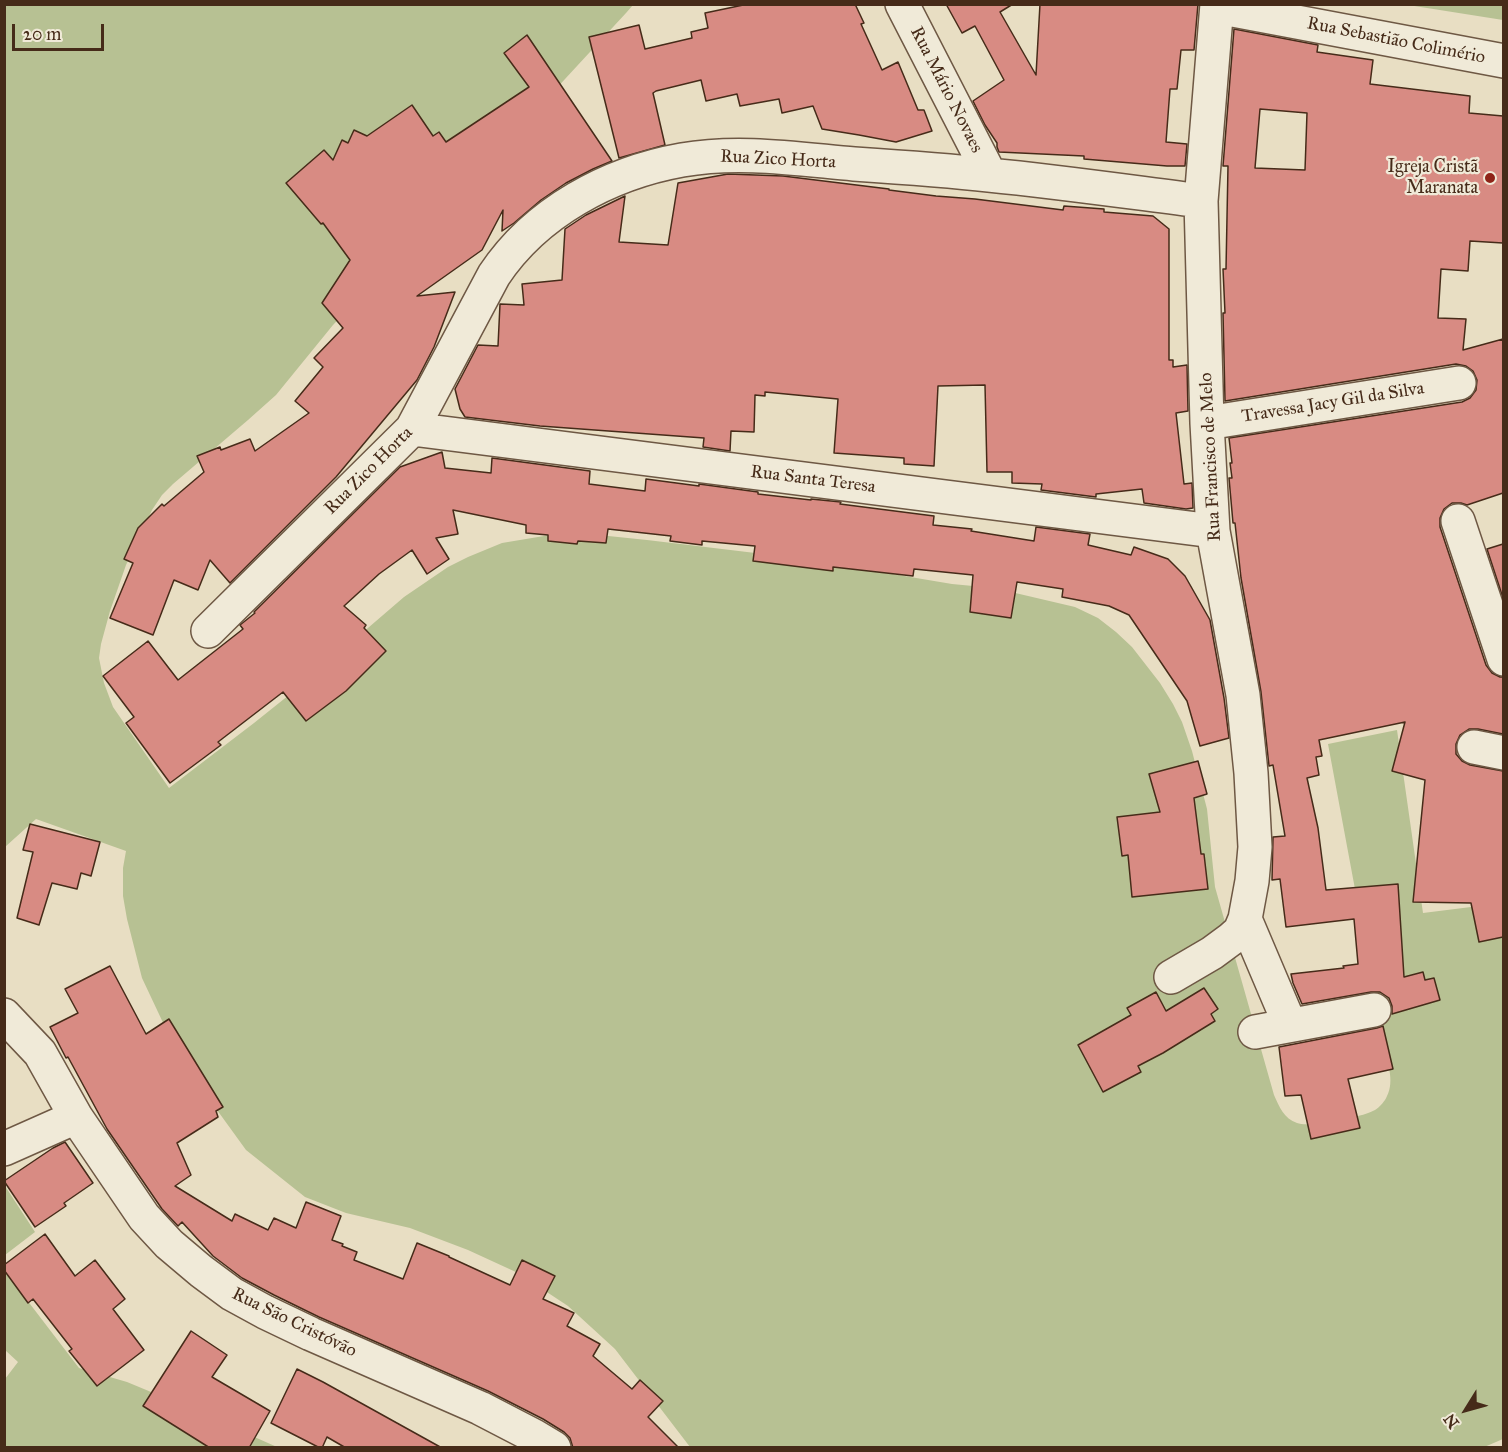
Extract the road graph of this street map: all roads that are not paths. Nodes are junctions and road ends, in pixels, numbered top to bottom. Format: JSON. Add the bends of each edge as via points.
{"nodes":[{"id":1,"x":902,"y":4,"type":"edge"},
{"id":2,"x":1217,"y":6,"type":"edge"},
{"id":3,"x":1503,"y":61,"type":"edge"},
{"id":4,"x":990,"y":175,"type":"junction"},
{"id":5,"x":1201,"y":201,"type":"junction"},
{"id":6,"x":1459,"y":383,"type":"dead end"},
{"id":7,"x":1207,"y":423,"type":"junction"},
{"id":8,"x":412,"y":429,"type":"junction"},
{"id":9,"x":1458,"y":521,"type":"dead end"},
{"id":10,"x":1213,"y":531,"type":"junction"},
{"id":11,"x":208,"y":631,"type":"dead end"},
{"id":12,"x":1503,"y":659,"type":"edge"},
{"id":13,"x":1245,"y":920,"type":"junction"},
{"id":14,"x":1171,"y":977,"type":"dead end"},
{"id":15,"x":1374,"y":1010,"type":"dead end"},
{"id":16,"x":4,"y":1016,"type":"edge"},
{"id":17,"x":1290,"y":1025,"type":"junction"},
{"id":18,"x":1255,"y":1032,"type":"dead end"},
{"id":19,"x":76,"y":1117,"type":"junction"},
{"id":20,"x":4,"y":1149,"type":"edge"},
{"id":21,"x":554,"y":1448,"type":"edge"}],
"edges":[{"from":1,"to":4,"type":"street","name":"Rua Mário Novaes"},
{"from":2,"to":3,"type":"street","name":"Rua Sebastião Colimério"},
{"from":2,"to":5,"type":"street","name":"Rua Francisco de Melo"},
{"from":4,"to":5,"type":"street","name":"Rua Zico Horta"},
{"from":4,"to":8,"type":"street","name":"Rua Zico Horta","via":[[736,154],[684,159],[600,185],[549,217],[501,264]]},
{"from":5,"to":7,"type":"street","name":"Rua Francisco de Melo"},
{"from":6,"to":7,"type":"street","name":"Travessa Jacy Gil da Silva"},
{"from":7,"to":10,"type":"street","name":"Rua Francisco de Melo"},
{"from":8,"to":10,"type":"street","name":"Rua Santa Teresa"},
{"from":8,"to":11,"type":"street","name":"Rua Zico Horta"},
{"from":9,"to":12,"type":"street"},
{"from":10,"to":13,"type":"street","name":"Rua Francisco de Melo","via":[[1243,695],[1251,773],[1256,847]]},
{"from":13,"to":14,"type":"street","name":"Rua Francisco de Melo","via":[[1231,939]]},
{"from":13,"to":17,"type":"street"},
{"from":15,"to":17,"type":"street"},
{"from":16,"to":19,"type":"street","name":"Rua São Cristóvão","via":[[40,1053]]},
{"from":17,"to":18,"type":"street"},
{"from":19,"to":20,"type":"street"},
{"from":19,"to":21,"type":"street","name":"Rua São Cristóvão","via":[[144,1217],[169,1244],[232,1294],[311,1334],[480,1408]]}]}
